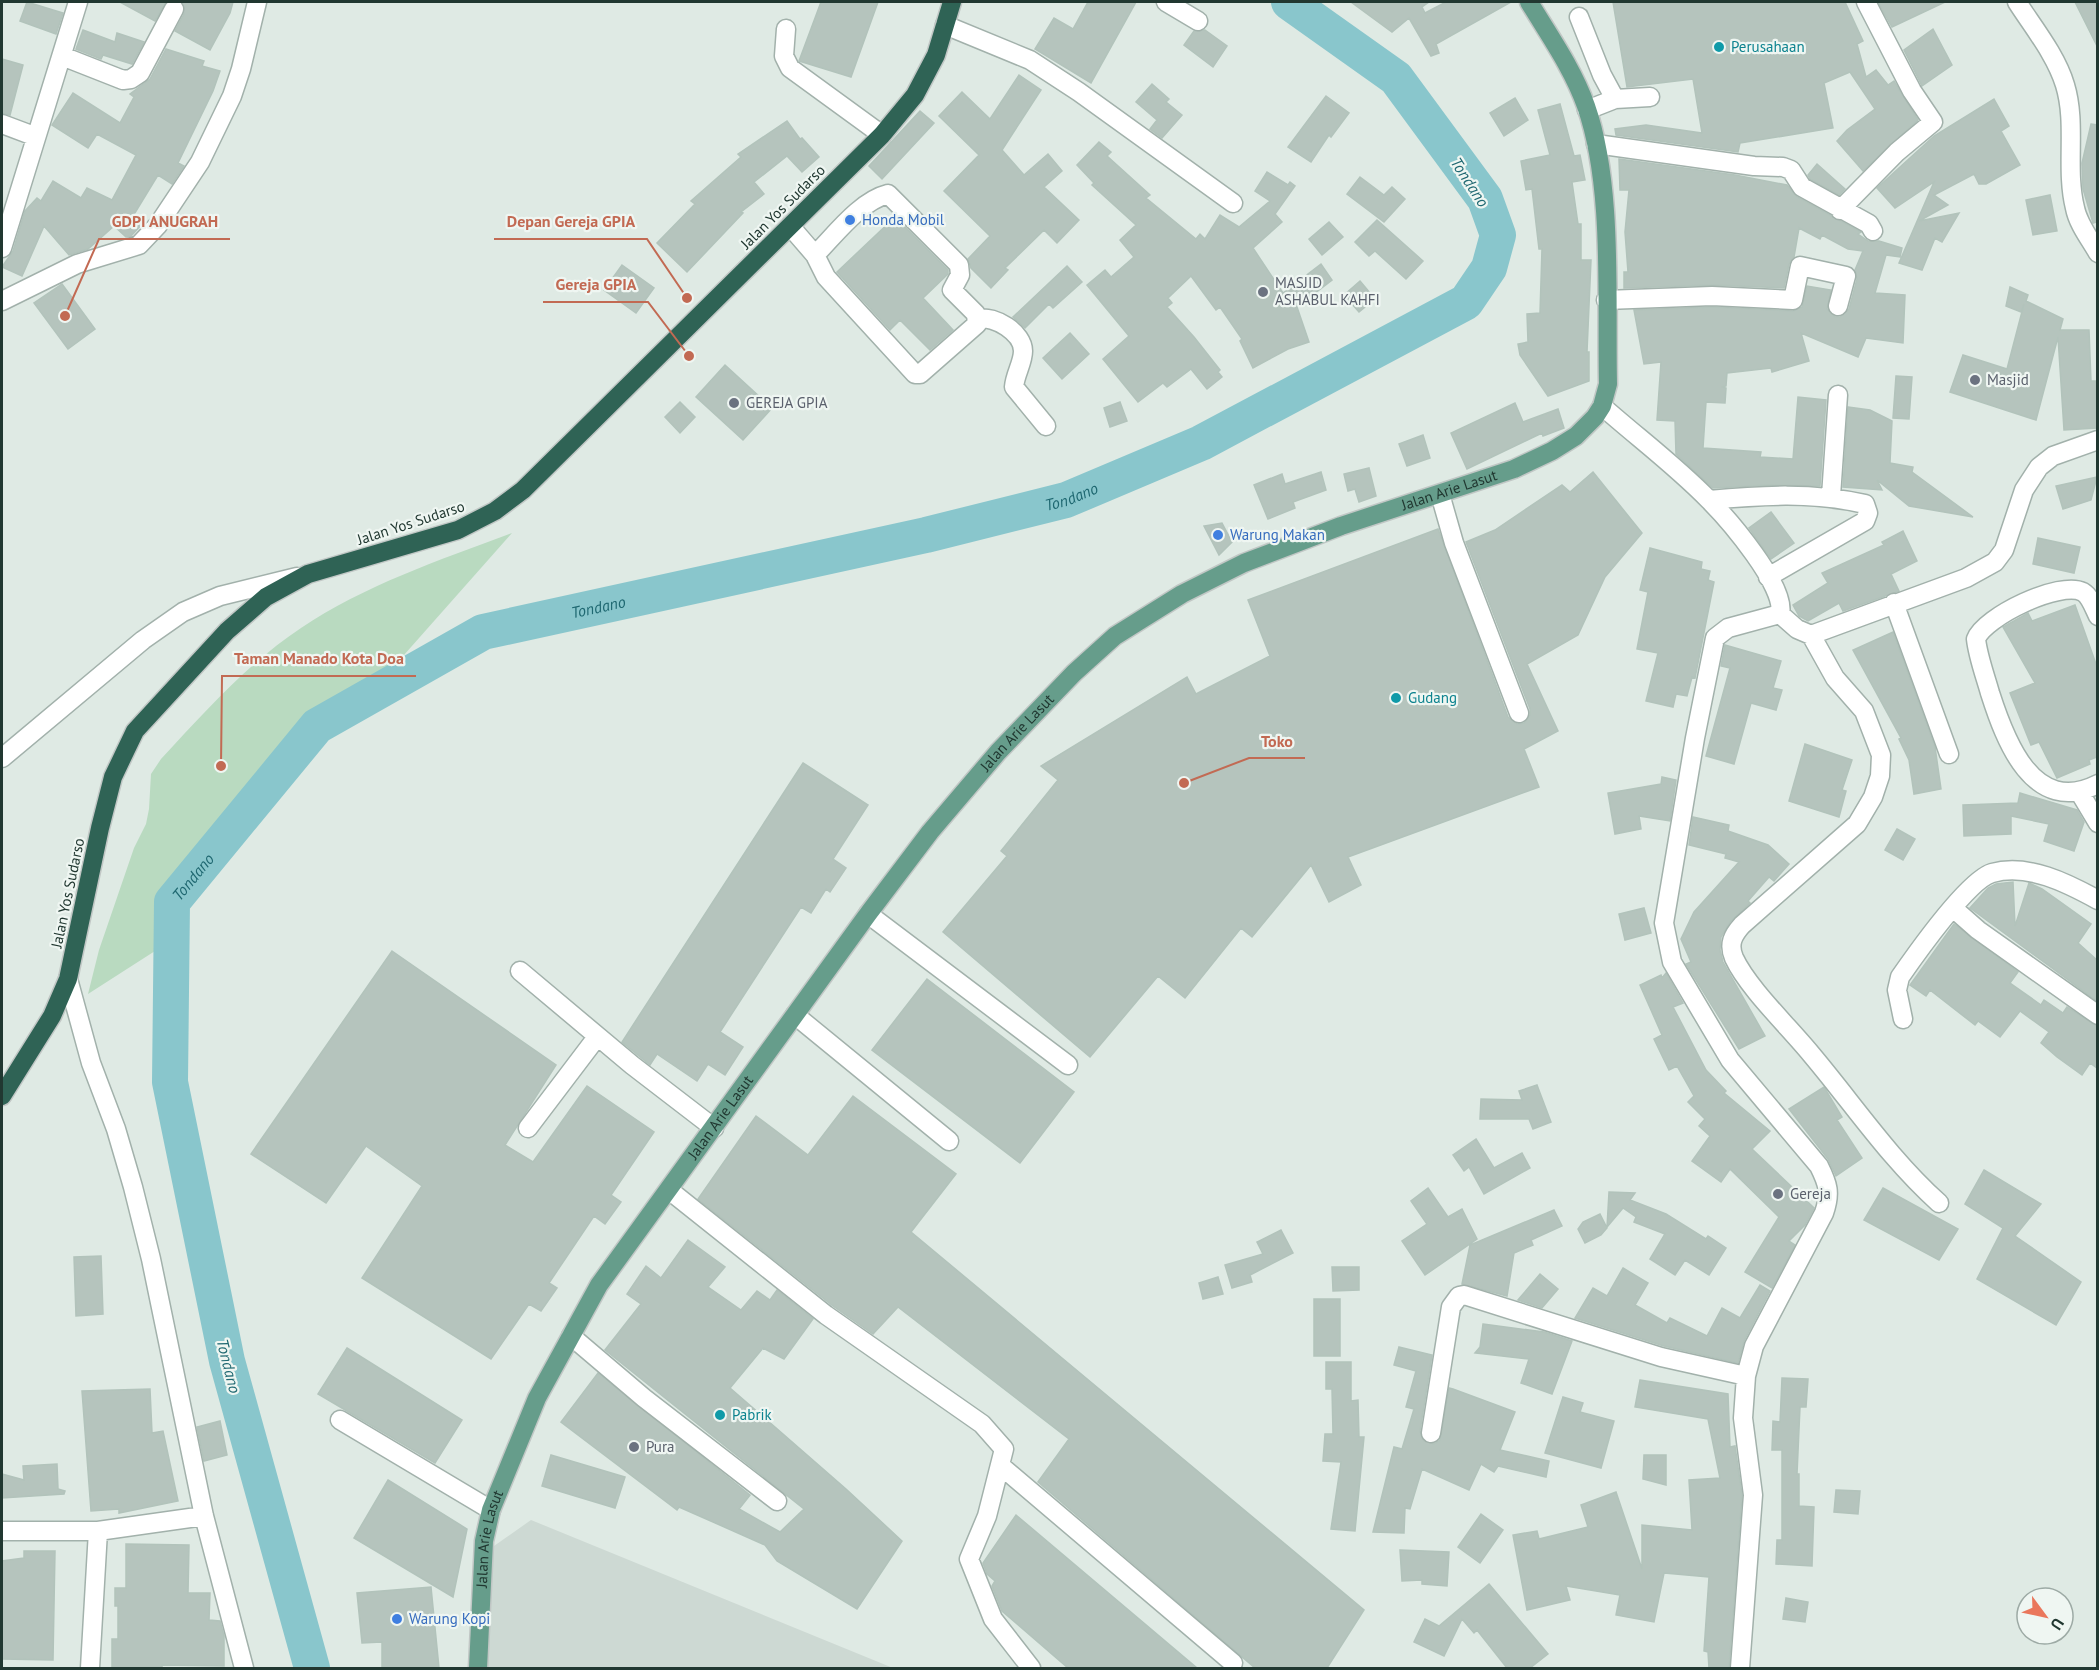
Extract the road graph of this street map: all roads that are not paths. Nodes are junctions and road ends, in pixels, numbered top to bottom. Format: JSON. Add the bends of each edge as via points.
{"nodes":[{"id":1,"x":78,"y":2,"type":"edge"},
{"id":2,"x":257,"y":2,"type":"edge"},
{"id":3,"x":952,"y":2,"type":"edge"},
{"id":4,"x":1166,"y":2,"type":"edge"},
{"id":5,"x":1529,"y":2,"type":"edge"},
{"id":6,"x":1866,"y":2,"type":"edge"},
{"id":7,"x":2017,"y":2,"type":"edge"},
{"id":8,"x":174,"y":9,"type":"dead end"},
{"id":9,"x":1580,"y":17,"type":"dead end"},
{"id":10,"x":1198,"y":21,"type":"dead end"},
{"id":11,"x":945,"y":25,"type":"junction"},
{"id":12,"x":786,"y":29,"type":"dead end"},
{"id":13,"x":62,"y":57,"type":"junction"},
{"id":14,"x":1650,"y":97,"type":"dead end"},
{"id":15,"x":1615,"y":99,"type":"junction"},
{"id":16,"x":1587,"y":110,"type":"junction"},
{"id":17,"x":2,"y":124,"type":"edge"},
{"id":18,"x":882,"y":135,"type":"junction"},
{"id":19,"x":34,"y":136,"type":"junction"},
{"id":20,"x":1596,"y":144,"type":"junction"},
{"id":21,"x":1233,"y":203,"type":"dead end"},
{"id":22,"x":1840,"y":210,"type":"junction"},
{"id":23,"x":790,"y":226,"type":"junction"},
{"id":24,"x":1873,"y":231,"type":"dead end"},
{"id":25,"x":2,"y":248,"type":"edge"},
{"id":26,"x":2097,"y":253,"type":"edge"},
{"id":27,"x":815,"y":255,"type":"junction"},
{"id":28,"x":1606,"y":300,"type":"junction"},
{"id":29,"x":2,"y":302,"type":"edge"},
{"id":30,"x":1838,"y":306,"type":"dead end"},
{"id":31,"x":978,"y":319,"type":"junction"},
{"id":32,"x":1838,"y":395,"type":"dead end"},
{"id":33,"x":1602,"y":406,"type":"junction"},
{"id":34,"x":1046,"y":426,"type":"dead end"},
{"id":35,"x":2097,"y":440,"type":"edge"},
{"id":36,"x":1440,"y":494,"type":"junction"},
{"id":37,"x":1831,"y":496,"type":"junction"},
{"id":38,"x":1709,"y":500,"type":"junction"},
{"id":39,"x":308,"y":574,"type":"junction"},
{"id":40,"x":1768,"y":577,"type":"junction"},
{"id":41,"x":1894,"y":603,"type":"junction"},
{"id":42,"x":1780,"y":614,"type":"junction"},
{"id":43,"x":2097,"y":616,"type":"edge"},
{"id":44,"x":1811,"y":635,"type":"junction"},
{"id":45,"x":1519,"y":713,"type":"dead end"},
{"id":46,"x":1949,"y":754,"type":"dead end"},
{"id":47,"x":2,"y":758,"type":"edge"},
{"id":48,"x":2097,"y":784,"type":"edge"},
{"id":49,"x":2080,"y":794,"type":"junction"},
{"id":50,"x":2097,"y":823,"type":"edge"},
{"id":51,"x":2097,"y":900,"type":"edge"},
{"id":52,"x":1953,"y":908,"type":"junction"},
{"id":53,"x":868,"y":914,"type":"junction"},
{"id":54,"x":519,"y":971,"type":"dead end"},
{"id":55,"x":68,"y":979,"type":"junction"},
{"id":56,"x":795,"y":1015,"type":"junction"},
{"id":57,"x":2097,"y":1015,"type":"edge"},
{"id":58,"x":1903,"y":1019,"type":"dead end"},
{"id":59,"x":597,"y":1037,"type":"junction"},
{"id":60,"x":1068,"y":1065,"type":"dead end"},
{"id":61,"x":2,"y":1096,"type":"edge"},
{"id":62,"x":528,"y":1128,"type":"dead end"},
{"id":63,"x":714,"y":1128,"type":"junction"},
{"id":64,"x":949,"y":1141,"type":"dead end"},
{"id":65,"x":669,"y":1190,"type":"junction"},
{"id":66,"x":1939,"y":1203,"type":"dead end"},
{"id":67,"x":571,"y":1336,"type":"junction"},
{"id":68,"x":1746,"y":1376,"type":"junction"},
{"id":69,"x":340,"y":1420,"type":"dead end"},
{"id":70,"x":1431,"y":1433,"type":"dead end"},
{"id":71,"x":1001,"y":1466,"type":"junction"},
{"id":72,"x":777,"y":1501,"type":"dead end"},
{"id":73,"x":491,"y":1510,"type":"junction"},
{"id":74,"x":204,"y":1516,"type":"junction"},
{"id":75,"x":2,"y":1530,"type":"edge"},
{"id":76,"x":98,"y":1531,"type":"junction"},
{"id":77,"x":1233,"y":1663,"type":"dead end"},
{"id":78,"x":90,"y":1668,"type":"edge"},
{"id":79,"x":244,"y":1668,"type":"edge"},
{"id":80,"x":478,"y":1668,"type":"edge"},
{"id":81,"x":1030,"y":1668,"type":"edge"},
{"id":82,"x":1740,"y":1668,"type":"edge"}],
"edges":[{"from":1,"to":13,"type":"street"},
{"from":2,"to":29,"type":"street","via":[[232,96],[200,162],[158,225],[139,245],[77,264]]},
{"from":3,"to":11,"type":"highway","name":"Jalan Yos Sudarso"},
{"from":4,"to":10,"type":"street"},
{"from":5,"to":16,"type":"main road","name":"Jalan Arie Lasut"},
{"from":6,"to":22,"type":"street","via":[[1912,91],[1933,122]]},
{"from":7,"to":26,"type":"street","via":[[2065,85],[2075,210]]},
{"from":8,"to":13,"type":"street","via":[[140,72],[131,79],[123,80]]},
{"from":9,"to":15,"type":"street"},
{"from":11,"to":18,"type":"highway","name":"Jalan Yos Sudarso","via":[[936,55],[915,95]]},
{"from":11,"to":21,"type":"street","via":[[1030,60]]},
{"from":12,"to":18,"type":"street","via":[[784,56],[790,68]]},
{"from":13,"to":19,"type":"street"},
{"from":14,"to":15,"type":"street"},
{"from":15,"to":16,"type":"street"},
{"from":16,"to":20,"type":"main road","name":"Jalan Arie Lasut"},
{"from":17,"to":19,"type":"street"},
{"from":18,"to":23,"type":"highway","name":"Jalan Yos Sudarso"},
{"from":19,"to":25,"type":"street"},
{"from":20,"to":22,"type":"street","via":[[1783,167],[1791,170],[1802,187]]},
{"from":20,"to":28,"type":"main road","name":"Jalan Arie Lasut","via":[[1606,230]]},
{"from":22,"to":24,"type":"street","via":[[1869,224]]},
{"from":23,"to":27,"type":"street"},
{"from":23,"to":39,"type":"highway","name":"Jalan Yos Sudarso","via":[[523,490],[495,512],[458,530]]},
{"from":27,"to":31,"type":"street","via":[[826,277],[915,374],[920,374],[969,332]]},
{"from":27,"to":31,"type":"street","via":[[862,210],[888,194],[959,265],[960,275],[952,290]]},
{"from":28,"to":30,"type":"street","via":[[1712,296],[1793,300],[1800,266],[1846,276]]},
{"from":28,"to":33,"type":"main road","name":"Jalan Arie Lasut","via":[[1608,384]]},
{"from":31,"to":34,"type":"street","via":[[1000,321],[1022,345],[1014,387]]},
{"from":32,"to":37,"type":"street"},
{"from":33,"to":36,"type":"main road","name":"Jalan Arie Lasut","via":[[1576,436],[1552,451],[1514,469]]},
{"from":33,"to":38,"type":"street"},
{"from":35,"to":41,"type":"street","via":[[2053,456],[2039,467],[2024,490],[2004,550],[1995,562],[1966,579]]},
{"from":36,"to":45,"type":"street","via":[[1454,543]]},
{"from":36,"to":53,"type":"main road","name":"Jalan Arie Lasut","via":[[1244,563],[1182,594],[1115,636],[998,752]]},
{"from":37,"to":38,"type":"street","via":[[1761,495]]},
{"from":37,"to":40,"type":"street","via":[[1865,504],[1868,517]]},
{"from":38,"to":40,"type":"street"},
{"from":39,"to":47,"type":"street","via":[[220,596],[183,612],[143,640]]},
{"from":39,"to":55,"type":"highway","name":"Jalan Yos Sudarso","via":[[266,597],[235,625],[135,731],[113,777]]},
{"from":40,"to":42,"type":"street","via":[[1780,600]]},
{"from":41,"to":44,"type":"street"},
{"from":41,"to":46,"type":"street"},
{"from":42,"to":44,"type":"street"},
{"from":42,"to":68,"type":"street","via":[[1728,628],[1715,638],[1664,923],[1672,962],[1730,1060],[1819,1166],[1829,1185],[1824,1213],[1754,1346]]},
{"from":43,"to":49,"type":"street","via":[[2082,591],[2065,590],[2035,598],[1991,620],[1980,629],[1976,639],[2004,735],[2018,760],[2032,776],[2053,790]]},
{"from":44,"to":66,"type":"street","via":[[1835,678],[1864,711],[1881,755],[1880,776],[1870,804],[1857,824],[1742,925],[1732,939],[1732,951],[1744,974],[1893,1158]]},
{"from":48,"to":49,"type":"street"},
{"from":49,"to":50,"type":"street"},
{"from":51,"to":52,"type":"street","via":[[2041,874],[2020,871],[1991,873],[1974,884]]},
{"from":52,"to":57,"type":"street"},
{"from":52,"to":58,"type":"street","via":[[1900,977],[1897,990]]},
{"from":53,"to":56,"type":"main road","name":"Jalan Arie Lasut"},
{"from":53,"to":60,"type":"street"},
{"from":54,"to":59,"type":"street"},
{"from":55,"to":61,"type":"highway","name":"Jalan Yos Sudarso","via":[[52,1016]]},
{"from":55,"to":74,"type":"street","via":[[133,1187]]},
{"from":56,"to":63,"type":"main road","name":"Jalan Arie Lasut"},
{"from":56,"to":64,"type":"street"},
{"from":59,"to":62,"type":"street"},
{"from":59,"to":63,"type":"street"},
{"from":63,"to":65,"type":"main road","name":"Jalan Arie Lasut"},
{"from":65,"to":67,"type":"main road","name":"Jalan Arie Lasut","via":[[599,1285]]},
{"from":65,"to":71,"type":"street","via":[[826,1315],[981,1424],[1004,1449]]},
{"from":67,"to":72,"type":"street"},
{"from":67,"to":73,"type":"main road","name":"Jalan Arie Lasut","via":[[537,1398]]},
{"from":68,"to":70,"type":"street","via":[[1661,1357],[1458,1296],[1451,1307]]},
{"from":68,"to":82,"type":"street","via":[[1743,1418],[1753,1495]]},
{"from":69,"to":73,"type":"street"},
{"from":71,"to":77,"type":"street"},
{"from":71,"to":81,"type":"street","via":[[987,1516],[969,1559],[993,1619]]},
{"from":73,"to":80,"type":"main road","name":"Jalan Arie Lasut","via":[[484,1541]]},
{"from":74,"to":76,"type":"street"},
{"from":74,"to":79,"type":"street"},
{"from":75,"to":76,"type":"street"},
{"from":76,"to":78,"type":"street"}]}
